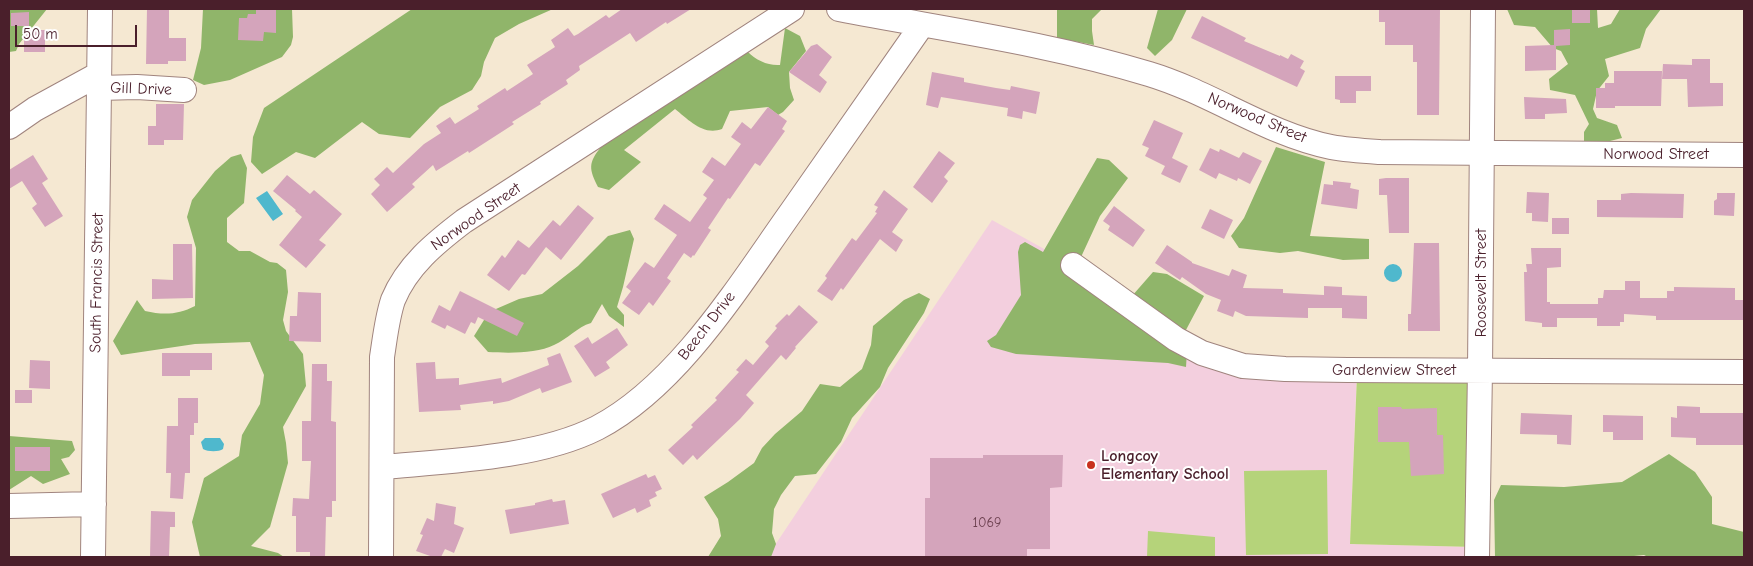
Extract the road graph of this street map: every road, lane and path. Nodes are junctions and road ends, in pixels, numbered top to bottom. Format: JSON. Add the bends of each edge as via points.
{"nodes":[{"id":1,"x":100,"y":9,"type":"edge"},
{"id":2,"x":792,"y":9,"type":"edge"},
{"id":3,"x":838,"y":9,"type":"edge"},
{"id":4,"x":1483,"y":9,"type":"edge"},
{"id":5,"x":922,"y":25,"type":"junction"},
{"id":6,"x":99,"y":81,"type":"junction"},
{"id":7,"x":184,"y":90,"type":"dead end"},
{"id":8,"x":9,"y":127,"type":"edge"},
{"id":9,"x":1482,"y":153,"type":"junction"},
{"id":10,"x":1744,"y":155,"type":"edge"},
{"id":11,"x":1073,"y":265,"type":"dead end"},
{"id":12,"x":1480,"y":370,"type":"junction"},
{"id":13,"x":1744,"y":372,"type":"edge"},
{"id":14,"x":383,"y":467,"type":"junction"},
{"id":15,"x":94,"y":504,"type":"junction"},
{"id":16,"x":9,"y":506,"type":"edge"},
{"id":17,"x":93,"y":557,"type":"edge"},
{"id":18,"x":381,"y":557,"type":"edge"},
{"id":19,"x":1477,"y":557,"type":"edge"}],
"edges":[{"from":1,"to":6,"type":"street","name":"South Francis Street"},
{"from":2,"to":14,"type":"street","name":"Norwood Street","via":[[464,222],[436,242],[410,269],[393,300],[382,357]]},
{"from":3,"to":5,"type":"street","name":"Norwood Street"},
{"from":4,"to":9,"type":"street","name":"Roosevelt Street"},
{"from":5,"to":9,"type":"street","name":"Norwood Street","via":[[1042,48],[1175,82],[1282,131],[1331,147],[1368,151]]},
{"from":5,"to":14,"type":"street","name":"Beech Drive","via":[[710,325],[681,360],[626,410],[597,428],[562,442],[514,452]]},
{"from":6,"to":7,"type":"street","name":"Gill Drive"},
{"from":6,"to":8,"type":"street","via":[[35,109]]},
{"from":6,"to":15,"type":"street","name":"South Francis Street"},
{"from":9,"to":10,"type":"street","name":"Norwood Street"},
{"from":9,"to":12,"type":"street","name":"Roosevelt Street"},
{"from":11,"to":12,"type":"street","name":"Gardenview Street","via":[[1176,339],[1202,353],[1243,366],[1314,370]]},
{"from":12,"to":13,"type":"street","name":"Gardenview Street"},
{"from":12,"to":19,"type":"street","name":"Roosevelt Street"},
{"from":14,"to":18,"type":"street","name":"Norwood Street"},
{"from":15,"to":16,"type":"street"},
{"from":15,"to":17,"type":"street","name":"South Francis Street"}]}
